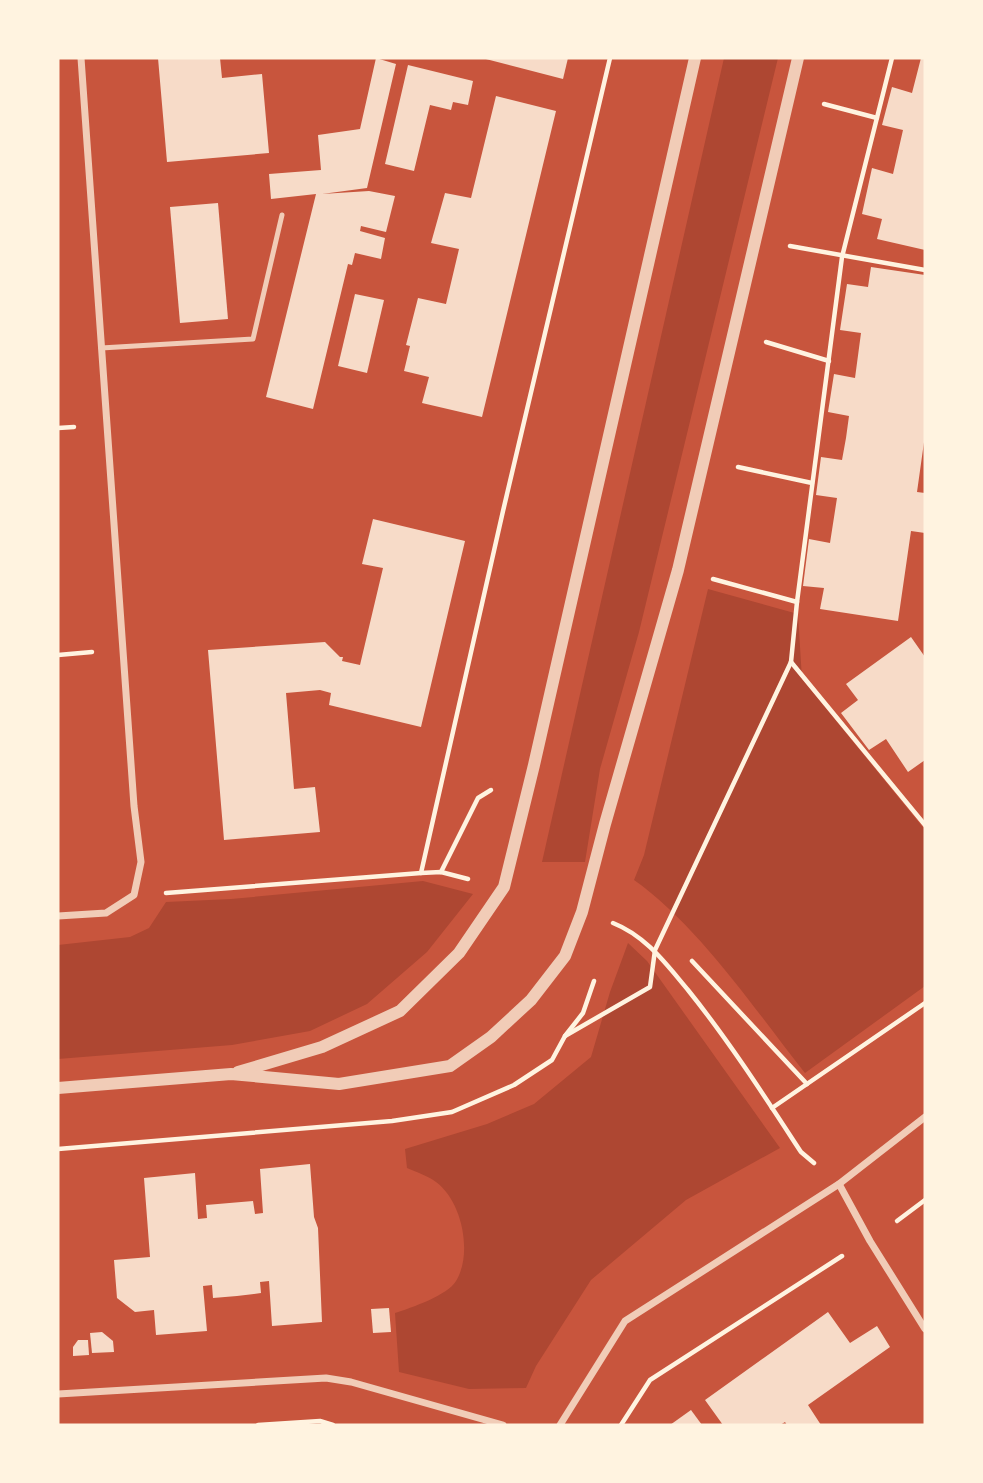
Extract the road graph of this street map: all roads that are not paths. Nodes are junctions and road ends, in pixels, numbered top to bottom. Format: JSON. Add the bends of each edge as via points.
{"nodes":[{"id":1,"x":80,"y":58,"type":"edge"},
{"id":2,"x":695,"y":58,"type":"edge"},
{"id":3,"x":798,"y":58,"type":"edge"},
{"id":4,"x":282,"y":215,"type":"dead end"},
{"id":5,"x":101,"y":348,"type":"junction"},
{"id":6,"x":58,"y":916,"type":"edge"},
{"id":7,"x":231,"y":1074,"type":"junction"},
{"id":8,"x":58,"y":1088,"type":"edge"},
{"id":9,"x":925,"y":1117,"type":"edge"},
{"id":10,"x":839,"y":1184,"type":"junction"},
{"id":11,"x":925,"y":1329,"type":"edge"},
{"id":12,"x":58,"y":1394,"type":"edge"},
{"id":13,"x":503,"y":1425,"type":"edge"},
{"id":14,"x":560,"y":1425,"type":"edge"}],
"edges":[{"from":1,"to":5,"type":"street"},
{"from":2,"to":7,"type":"street","via":[[504,887],[458,953],[400,1011],[322,1047]]},
{"from":3,"to":7,"type":"street","via":[[678,570],[582,912],[565,956],[531,1000],[450,1066],[339,1084]]},
{"from":4,"to":5,"type":"lane","via":[[253,339]]},
{"from":5,"to":6,"type":"street","via":[[141,862],[134,895],[106,913]]},
{"from":7,"to":8,"type":"street"},
{"from":9,"to":10,"type":"street"},
{"from":10,"to":11,"type":"street"},
{"from":10,"to":14,"type":"street","via":[[625,1321]]},
{"from":12,"to":13,"type":"street","via":[[326,1378]]}]}
